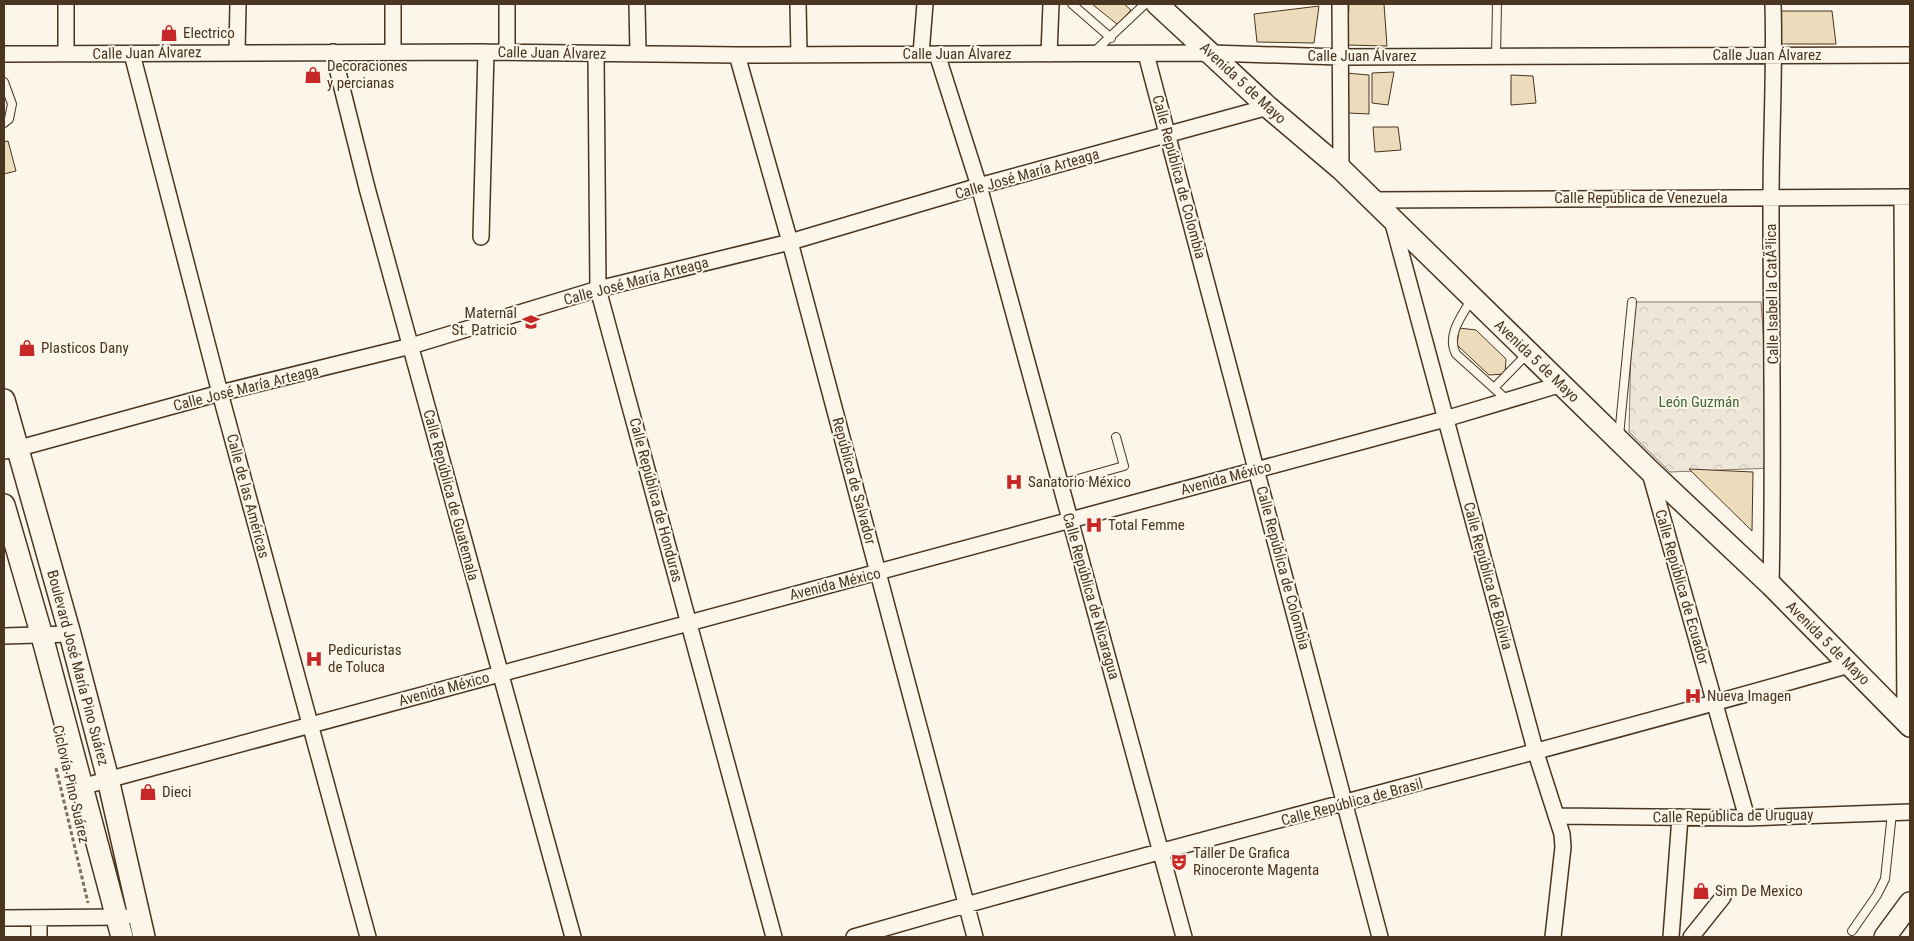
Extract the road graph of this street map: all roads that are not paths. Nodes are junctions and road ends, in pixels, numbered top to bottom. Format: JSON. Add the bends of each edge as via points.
{"nodes":[{"id":1,"x":66,"y":4,"type":"edge"},
{"id":2,"x":238,"y":4,"type":"edge"},
{"id":3,"x":393,"y":4,"type":"edge"},
{"id":4,"x":507,"y":4,"type":"edge"},
{"id":5,"x":637,"y":4,"type":"edge"},
{"id":6,"x":798,"y":4,"type":"edge"},
{"id":7,"x":925,"y":4,"type":"edge"},
{"id":8,"x":1051,"y":4,"type":"edge"},
{"id":9,"x":1072,"y":4,"type":"edge"},
{"id":10,"x":1145,"y":4,"type":"edge"},
{"id":11,"x":1157,"y":4,"type":"edge"},
{"id":12,"x":1340,"y":4,"type":"edge"},
{"id":13,"x":1497,"y":4,"type":"edge"},
{"id":14,"x":1773,"y":4,"type":"edge"},
{"id":15,"x":1111,"y":38,"type":"junction"},
{"id":16,"x":237,"y":52,"type":"junction"},
{"id":17,"x":333,"y":52,"type":"junction"},
{"id":18,"x":393,"y":52,"type":"junction"},
{"id":19,"x":486,"y":52,"type":"junction"},
{"id":20,"x":507,"y":52,"type":"junction"},
{"id":21,"x":1094,"y":52,"type":"junction"},
{"id":22,"x":66,"y":53,"type":"junction"},
{"id":23,"x":638,"y":53,"type":"junction"},
{"id":24,"x":1211,"y":53,"type":"junction"},
{"id":25,"x":4,"y":54,"type":"edge"},
{"id":26,"x":132,"y":54,"type":"junction"},
{"id":27,"x":596,"y":54,"type":"junction"},
{"id":28,"x":921,"y":54,"type":"junction"},
{"id":29,"x":938,"y":54,"type":"junction"},
{"id":30,"x":1049,"y":54,"type":"junction"},
{"id":31,"x":1146,"y":54,"type":"junction"},
{"id":32,"x":738,"y":55,"type":"junction"},
{"id":33,"x":799,"y":55,"type":"junction"},
{"id":34,"x":1774,"y":55,"type":"junction"},
{"id":35,"x":1910,"y":55,"type":"edge"},
{"id":36,"x":1496,"y":56,"type":"junction"},
{"id":37,"x":1340,"y":57,"type":"junction"},
{"id":38,"x":4,"y":82,"type":"edge"},
{"id":39,"x":1268,"y":108,"type":"junction"},
{"id":40,"x":4,"y":123,"type":"edge"},
{"id":41,"x":1168,"y":134,"type":"junction"},
{"id":42,"x":1341,"y":169,"type":"junction"},
{"id":43,"x":979,"y":186,"type":"junction"},
{"id":44,"x":1771,"y":197,"type":"junction"},
{"id":45,"x":1906,"y":197,"type":"edge"},
{"id":46,"x":1371,"y":200,"type":"junction"},
{"id":47,"x":1391,"y":218,"type":"junction"},
{"id":48,"x":481,"y":237,"type":"dead end"},
{"id":49,"x":790,"y":242,"type":"junction"},
{"id":50,"x":598,"y":289,"type":"junction"},
{"id":51,"x":1472,"y":298,"type":"junction"},
{"id":52,"x":1632,"y":302,"type":"dead end"},
{"id":53,"x":410,"y":346,"type":"junction"},
{"id":54,"x":1528,"y":352,"type":"junction"},
{"id":55,"x":1562,"y":384,"type":"junction"},
{"id":56,"x":1494,"y":388,"type":"junction"},
{"id":57,"x":220,"y":393,"type":"junction"},
{"id":58,"x":4,"y":400,"type":"edge"},
{"id":59,"x":1508,"y":401,"type":"junction"},
{"id":60,"x":1444,"y":420,"type":"junction"},
{"id":61,"x":1116,"y":437,"type":"dead end"},
{"id":62,"x":1619,"y":441,"type":"junction"},
{"id":63,"x":10,"y":450,"type":"edge"},
{"id":64,"x":1256,"y":469,"type":"junction"},
{"id":65,"x":1650,"y":471,"type":"junction"},
{"id":66,"x":1060,"y":484,"type":"junction"},
{"id":67,"x":4,"y":505,"type":"edge"},
{"id":68,"x":1070,"y":520,"type":"junction"},
{"id":69,"x":878,"y":573,"type":"junction"},
{"id":70,"x":1907,"y":578,"type":"edge"},
{"id":71,"x":1771,"y":585,"type":"junction"},
{"id":72,"x":1907,"y":606,"type":"edge"},
{"id":73,"x":690,"y":621,"type":"junction"},
{"id":74,"x":70,"y":634,"type":"junction"},
{"id":75,"x":4,"y":636,"type":"edge"},
{"id":76,"x":42,"y":636,"type":"junction"},
{"id":77,"x":1849,"y":665,"type":"junction"},
{"id":78,"x":500,"y":674,"type":"junction"},
{"id":79,"x":1715,"y":703,"type":"junction"},
{"id":80,"x":1908,"y":723,"type":"edge"},
{"id":81,"x":311,"y":726,"type":"junction"},
{"id":82,"x":1536,"y":753,"type":"junction"},
{"id":83,"x":108,"y":779,"type":"junction"},
{"id":84,"x":81,"y":786,"type":"junction"},
{"id":85,"x":1345,"y":804,"type":"junction"},
{"id":86,"x":1892,"y":812,"type":"junction"},
{"id":87,"x":1910,"y":812,"type":"edge"},
{"id":88,"x":1556,"y":816,"type":"junction"},
{"id":89,"x":1680,"y":817,"type":"junction"},
{"id":90,"x":1747,"y":818,"type":"junction"},
{"id":91,"x":1162,"y":851,"type":"junction"},
{"id":92,"x":1723,"y":897,"type":"dead end"},
{"id":93,"x":1910,"y":903,"type":"edge"},
{"id":94,"x":967,"y":904,"type":"junction"},
{"id":95,"x":138,"y":915,"type":"junction"},
{"id":96,"x":4,"y":918,"type":"edge"},
{"id":97,"x":39,"y":918,"type":"junction"},
{"id":98,"x":119,"y":927,"type":"edge"},
{"id":99,"x":1852,"y":931,"type":"dead end"},
{"id":100,"x":39,"y":937,"type":"edge"},
{"id":101,"x":144,"y":937,"type":"edge"},
{"id":102,"x":368,"y":937,"type":"edge"},
{"id":103,"x":573,"y":937,"type":"edge"},
{"id":104,"x":774,"y":937,"type":"edge"},
{"id":105,"x":854,"y":937,"type":"edge"},
{"id":106,"x":975,"y":937,"type":"edge"},
{"id":107,"x":1184,"y":937,"type":"edge"},
{"id":108,"x":1380,"y":937,"type":"edge"},
{"id":109,"x":1552,"y":937,"type":"edge"},
{"id":110,"x":1671,"y":937,"type":"edge"},
{"id":111,"x":1691,"y":937,"type":"edge"},
{"id":112,"x":1885,"y":937,"type":"edge"}],
"edges":[{"from":1,"to":22,"type":"street"},
{"from":2,"to":16,"type":"street"},
{"from":3,"to":18,"type":"street"},
{"from":4,"to":20,"type":"street"},
{"from":5,"to":23,"type":"street"},
{"from":6,"to":33,"type":"street"},
{"from":7,"to":28,"type":"street"},
{"from":8,"to":30,"type":"street"},
{"from":9,"to":15,"type":"lane"},
{"from":10,"to":15,"type":"lane"},
{"from":11,"to":24,"type":"main road","name":"Avenida 5 de Mayo"},
{"from":12,"to":37,"type":"street"},
{"from":13,"to":36,"type":"lane"},
{"from":14,"to":34,"type":"street","name":"Calle Isabel la CatÃ³lica"},
{"from":15,"to":21,"type":"lane"},
{"from":16,"to":17,"type":"street","name":"Calle Juan Álvarez"},
{"from":16,"to":26,"type":"street","name":"Calle Juan Álvarez"},
{"from":17,"to":18,"type":"street","name":"Calle Juan Álvarez"},
{"from":17,"to":53,"type":"street","name":"Calle República de Guatemala"},
{"from":18,"to":19,"type":"street","name":"Calle Juan Álvarez"},
{"from":19,"to":20,"type":"street","name":"Calle Juan Álvarez"},
{"from":19,"to":48,"type":"street"},
{"from":20,"to":27,"type":"street","name":"Calle Juan Álvarez"},
{"from":21,"to":30,"type":"street","name":"Calle Juan Álvarez"},
{"from":21,"to":31,"type":"street","name":"Calle Juan Álvarez"},
{"from":22,"to":25,"type":"street","name":"Calle Juan Álvarez"},
{"from":22,"to":26,"type":"street","name":"Calle Juan Álvarez"},
{"from":23,"to":27,"type":"street","name":"Calle Juan Álvarez"},
{"from":23,"to":32,"type":"street","name":"Calle Juan Álvarez"},
{"from":24,"to":31,"type":"street","name":"Calle Juan Álvarez"},
{"from":24,"to":37,"type":"street","name":"Calle Juan Álvarez"},
{"from":24,"to":39,"type":"main road","name":"Avenida 5 de Mayo"},
{"from":26,"to":57,"type":"street","name":"Calle de las Américas"},
{"from":27,"to":50,"type":"street","name":"Calle República de Honduras"},
{"from":28,"to":29,"type":"street","name":"Calle Juan Álvarez"},
{"from":28,"to":33,"type":"street","name":"Calle Juan Álvarez"},
{"from":29,"to":30,"type":"street","name":"Calle Juan Álvarez"},
{"from":29,"to":43,"type":"street","name":"Calle República de Nicaragua"},
{"from":31,"to":41,"type":"street","name":"Calle República de Colombia"},
{"from":32,"to":33,"type":"street","name":"Calle Juan Álvarez"},
{"from":32,"to":49,"type":"street","name":"República de Salvador"},
{"from":34,"to":35,"type":"street","name":"Calle Juan Álvarez"},
{"from":34,"to":36,"type":"street","name":"Calle Juan Álvarez"},
{"from":34,"to":44,"type":"street","name":"Calle Isabel la CatÃ³lica"},
{"from":36,"to":37,"type":"street","name":"Calle Juan Álvarez"},
{"from":37,"to":42,"type":"street"},
{"from":38,"to":40,"type":"lane","via":[[12,104],[9,119]]},
{"from":39,"to":41,"type":"street","name":"Calle José María Arteaga"},
{"from":39,"to":42,"type":"main road","name":"Avenida 5 de Mayo"},
{"from":41,"to":43,"type":"street","name":"Calle José María Arteaga"},
{"from":41,"to":64,"type":"street","name":"Calle República de Colombia"},
{"from":42,"to":46,"type":"main road","name":"Avenida 5 de Mayo"},
{"from":43,"to":49,"type":"street","name":"Calle José María Arteaga"},
{"from":43,"to":66,"type":"street","name":"Calle República de Nicaragua"},
{"from":44,"to":45,"type":"street","name":"Calle República de Venezuela"},
{"from":44,"to":46,"type":"street","name":"Calle República de Venezuela"},
{"from":44,"to":71,"type":"street","name":"Calle Isabel la CatÃ³lica","via":[[1774,468]]},
{"from":45,"to":70,"type":"street"},
{"from":46,"to":47,"type":"main road","name":"Avenida 5 de Mayo"},
{"from":47,"to":51,"type":"main road","name":"Avenida 5 de Mayo"},
{"from":47,"to":60,"type":"street","name":"Calle República de Bolivia"},
{"from":49,"to":50,"type":"street","name":"Calle José María Arteaga"},
{"from":49,"to":69,"type":"street","name":"República de Salvador"},
{"from":50,"to":53,"type":"street","name":"Calle José María Arteaga"},
{"from":50,"to":73,"type":"street","name":"Calle República de Honduras"},
{"from":51,"to":54,"type":"main road","name":"Avenida 5 de Mayo"},
{"from":51,"to":56,"type":"lane","via":[[1454,331],[1452,347]]},
{"from":52,"to":62,"type":"lane"},
{"from":53,"to":57,"type":"street","name":"Calle José María Arteaga"},
{"from":53,"to":78,"type":"street","name":"Calle República de Guatemala"},
{"from":54,"to":55,"type":"main road","name":"Avenida 5 de Mayo"},
{"from":54,"to":56,"type":"lane"},
{"from":55,"to":59,"type":"street","name":"Avenida México"},
{"from":55,"to":62,"type":"main road","name":"Avenida 5 de Mayo"},
{"from":56,"to":59,"type":"lane"},
{"from":57,"to":63,"type":"street","name":"Calle José María Arteaga"},
{"from":57,"to":81,"type":"street","name":"Calle de las Américas"},
{"from":58,"to":63,"type":"main road","name":"Boulevard José María Pino Suárez"},
{"from":59,"to":60,"type":"street","name":"Avenida México"},
{"from":60,"to":64,"type":"street","name":"Avenida México"},
{"from":60,"to":82,"type":"street","name":"Calle República de Bolivia"},
{"from":61,"to":66,"type":"lane","via":[[1124,466]]},
{"from":62,"to":65,"type":"main road","name":"Avenida 5 de Mayo"},
{"from":63,"to":74,"type":"main road","name":"Boulevard José María Pino Suárez"},
{"from":64,"to":68,"type":"street","name":"Avenida México"},
{"from":64,"to":85,"type":"street","name":"Calle República de Colombia"},
{"from":65,"to":71,"type":"main road","name":"Avenida 5 de Mayo"},
{"from":65,"to":79,"type":"street","name":"Calle República de Ecuador"},
{"from":66,"to":68,"type":"street","name":"Calle República de Nicaragua"},
{"from":67,"to":76,"type":"main road","name":"Boulevard José María Pino Suárez"},
{"from":68,"to":69,"type":"street","name":"Avenida México"},
{"from":68,"to":91,"type":"street","name":"Calle República de Nicaragua"},
{"from":69,"to":73,"type":"street","name":"Avenida México"},
{"from":69,"to":94,"type":"street","name":"República de Salvador"},
{"from":70,"to":72,"type":"street"},
{"from":71,"to":77,"type":"main road","name":"Avenida 5 de Mayo"},
{"from":72,"to":80,"type":"street"},
{"from":73,"to":78,"type":"street","name":"Avenida México"},
{"from":73,"to":104,"type":"street","name":"Calle República de Honduras"},
{"from":74,"to":76,"type":"street"},
{"from":74,"to":83,"type":"main road","name":"Boulevard José María Pino Suárez"},
{"from":75,"to":76,"type":"street"},
{"from":76,"to":84,"type":"main road","name":"Boulevard José María Pino Suárez"},
{"from":77,"to":79,"type":"street","name":"Calle República de Brasil"},
{"from":77,"to":80,"type":"main road","name":"Avenida 5 de Mayo"},
{"from":78,"to":81,"type":"street","name":"Avenida México"},
{"from":78,"to":103,"type":"street","name":"Calle República de Guatemala"},
{"from":79,"to":82,"type":"street","name":"Calle República de Brasil"},
{"from":79,"to":90,"type":"street","name":"Calle República de Ecuador"},
{"from":81,"to":83,"type":"street","name":"Avenida México"},
{"from":81,"to":102,"type":"street","name":"Calle de las Américas"},
{"from":82,"to":85,"type":"street","name":"Calle República de Brasil"},
{"from":82,"to":88,"type":"street","name":"Calle República de Bolivia"},
{"from":83,"to":84,"type":"street","name":"Avenida México"},
{"from":83,"to":95,"type":"main road","name":"Boulevard José María Pino Suárez"},
{"from":84,"to":98,"type":"main road","name":"Boulevard José María Pino Suárez"},
{"from":85,"to":91,"type":"street","name":"Calle República de Brasil"},
{"from":85,"to":108,"type":"street","name":"Calle República de Colombia"},
{"from":86,"to":87,"type":"street","name":"Calle República de Uruguay"},
{"from":86,"to":90,"type":"street","name":"Calle República de Uruguay"},
{"from":86,"to":99,"type":"lane","via":[[1885,879]]},
{"from":88,"to":89,"type":"street","name":"Calle República de Uruguay"},
{"from":88,"to":109,"type":"street","name":"Calle República de Bolivia","via":[[1562,834],[1562,858]]},
{"from":89,"to":90,"type":"street","name":"Calle República de Uruguay"},
{"from":89,"to":110,"type":"street"},
{"from":91,"to":94,"type":"street","name":"Calle República de Brasil"},
{"from":91,"to":107,"type":"street","name":"Calle República de Nicaragua"},
{"from":92,"to":111,"type":"street"},
{"from":93,"to":112,"type":"main road"},
{"from":94,"to":105,"type":"street","name":"Calle República de Brasil"},
{"from":94,"to":106,"type":"street","name":"República de Salvador"},
{"from":95,"to":98,"type":"street"},
{"from":95,"to":101,"type":"main road","name":"Boulevard José María Pino Suárez"},
{"from":96,"to":97,"type":"street"},
{"from":97,"to":98,"type":"street","via":[[91,918]]},
{"from":97,"to":100,"type":"street"}]}
